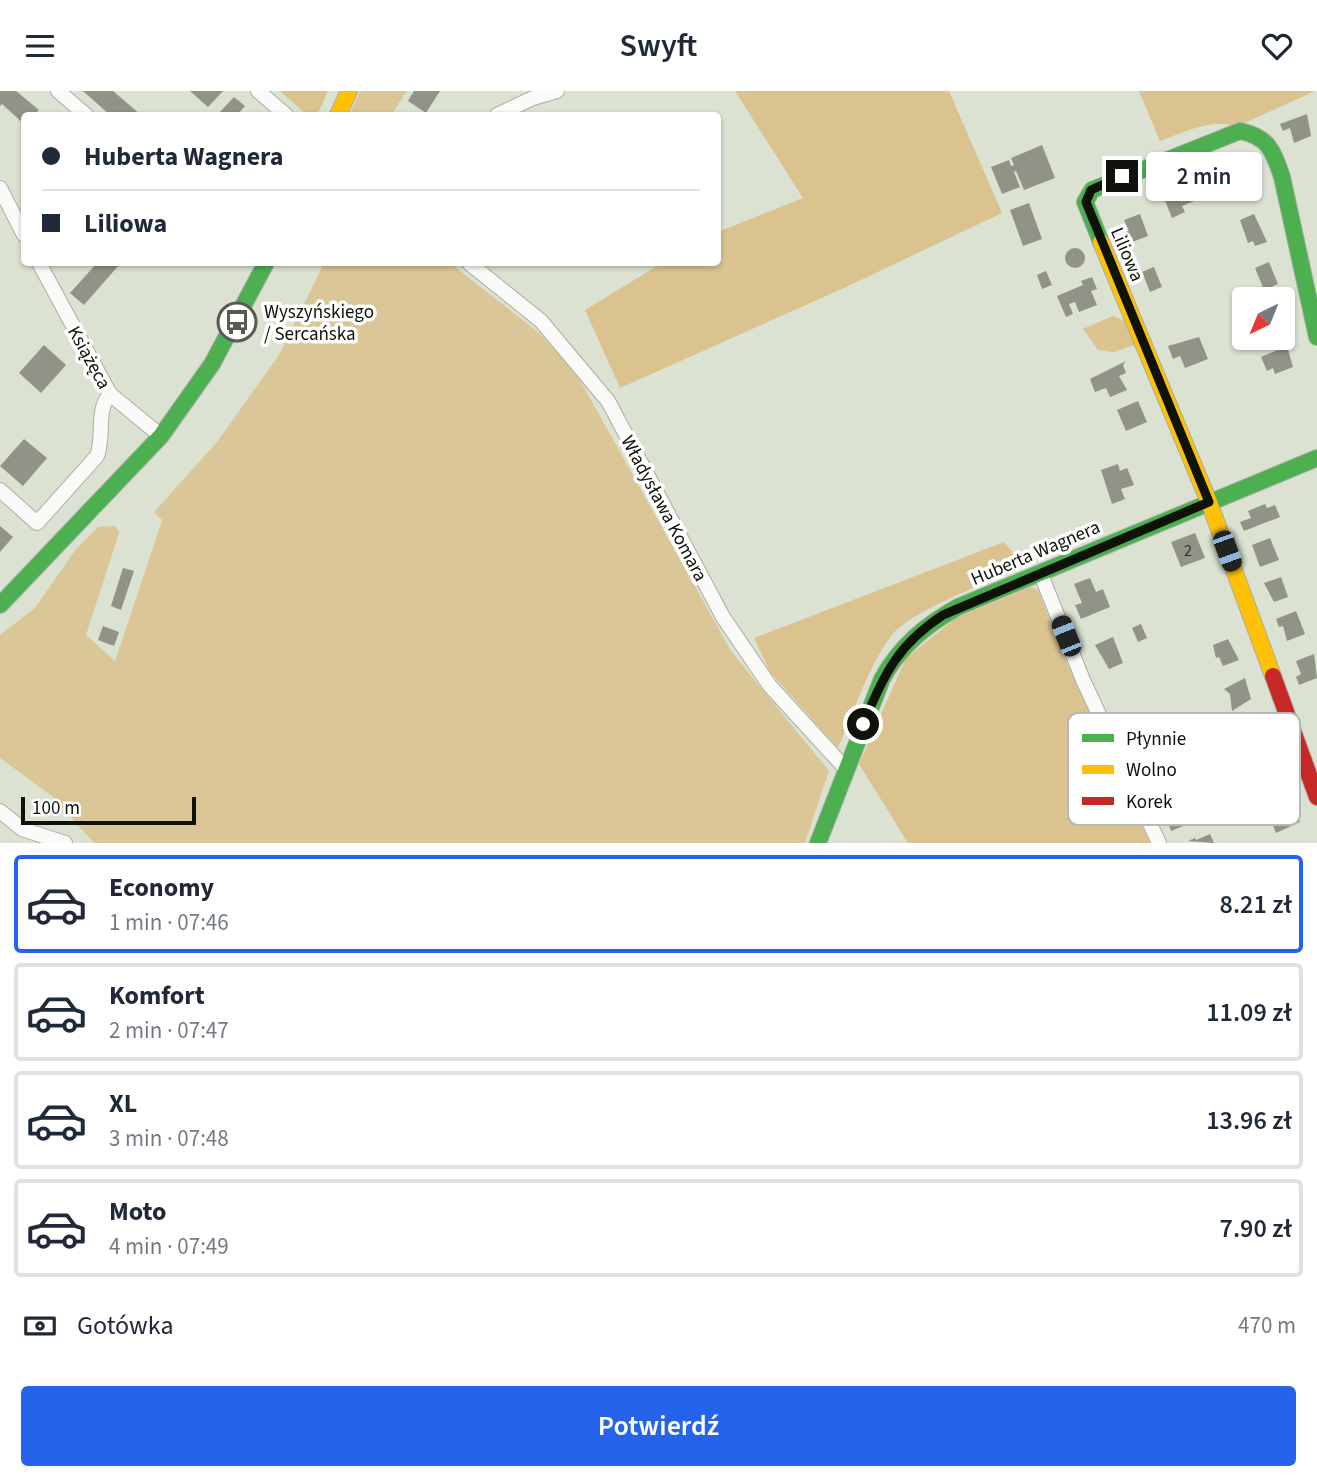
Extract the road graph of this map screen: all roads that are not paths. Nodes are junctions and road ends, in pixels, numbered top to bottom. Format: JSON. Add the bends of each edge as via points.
{"nodes":[{"id":1,"x":58,"y":91,"type":"edge"},
{"id":2,"x":258,"y":91,"type":"edge"},
{"id":3,"x":349,"y":91,"type":"edge"},
{"id":4,"x":557,"y":91,"type":"edge"},
{"id":5,"x":82,"y":112,"type":"edge"},
{"id":6,"x":282,"y":112,"type":"edge"},
{"id":7,"x":339,"y":112,"type":"edge"},
{"id":8,"x":503,"y":112,"type":"edge"},
{"id":9,"x":0,"y":188,"type":"edge"},
{"id":10,"x":4,"y":205,"type":"edge"},
{"id":11,"x":21,"y":230,"type":"edge"},
{"id":12,"x":43,"y":266,"type":"edge"},
{"id":13,"x":264,"y":266,"type":"edge"},
{"id":14,"x":473,"y":266,"type":"edge"},
{"id":15,"x":1317,"y":337,"type":"edge"},
{"id":16,"x":110,"y":394,"type":"junction"},
{"id":17,"x":161,"y":436,"type":"junction"},
{"id":18,"x":1317,"y":458,"type":"edge"},
{"id":19,"x":0,"y":490,"type":"edge"},
{"id":20,"x":1209,"y":502,"type":"junction"},
{"id":21,"x":1040,"y":572,"type":"junction"},
{"id":22,"x":0,"y":605,"type":"edge"},
{"id":23,"x":1098,"y":713,"type":"edge"},
{"id":24,"x":1286,"y":713,"type":"edge"},
{"id":25,"x":1300,"y":751,"type":"edge"},
{"id":26,"x":845,"y":768,"type":"junction"},
{"id":27,"x":1317,"y":797,"type":"edge"},
{"id":28,"x":0,"y":811,"type":"edge"},
{"id":29,"x":1151,"y":825,"type":"edge"},
{"id":30,"x":65,"y":843,"type":"edge"},
{"id":31,"x":818,"y":843,"type":"edge"},
{"id":32,"x":1159,"y":843,"type":"edge"}],
"edges":[{"from":1,"to":5,"type":"street"},
{"from":2,"to":6,"type":"street"},
{"from":3,"to":7,"type":"street"},
{"from":4,"to":8,"type":"street"},
{"from":9,"to":10,"type":"street"},
{"from":10,"to":11,"type":"street"},
{"from":12,"to":16,"type":"street","name":"Książęca"},
{"from":13,"to":17,"type":"street","via":[[212,364]]},
{"from":14,"to":26,"type":"street","name":"Władysława Komara","via":[[541,321],[608,401],[723,617],[770,686]]},
{"from":15,"to":20,"type":"street","name":"Liliowa","via":[[1282,177],[1273,152],[1258,135],[1240,131],[1091,190],[1086,202],[1089,213]]},
{"from":16,"to":17,"type":"street","name":"Książęca"},
{"from":16,"to":19,"type":"street","via":[[100,412],[97,457],[37,523]]},
{"from":17,"to":22,"type":"street"},
{"from":18,"to":20,"type":"street","name":"Huberta Wagnera"},
{"from":20,"to":21,"type":"street","name":"Huberta Wagnera"},
{"from":20,"to":24,"type":"street"},
{"from":21,"to":23,"type":"street"},
{"from":21,"to":26,"type":"street","name":"Huberta Wagnera","via":[[958,607],[911,638],[889,665]]},
{"from":25,"to":27,"type":"street"},
{"from":26,"to":31,"type":"street","name":"Huberta Wagnera"},
{"from":28,"to":30,"type":"street","via":[[22,829]]},
{"from":29,"to":32,"type":"street"}]}
